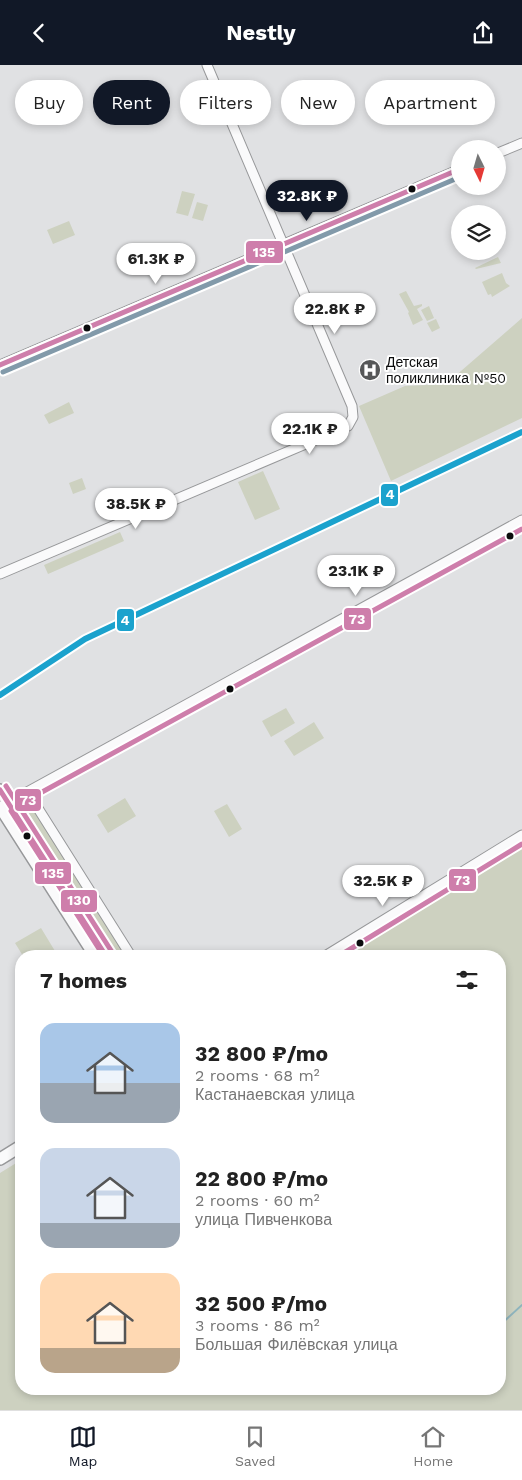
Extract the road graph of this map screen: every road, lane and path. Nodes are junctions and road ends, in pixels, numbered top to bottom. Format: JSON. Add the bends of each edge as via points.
{"nodes":[{"id":1,"x":207,"y":65,"type":"edge"},
{"id":2,"x":522,"y":143,"type":"edge"},
{"id":3,"x":506,"y":150,"type":"edge"},
{"id":4,"x":451,"y":173,"type":"edge"},
{"id":5,"x":284,"y":244,"type":"junction"},
{"id":6,"x":0,"y":365,"type":"edge"},
{"id":7,"x":522,"y":520,"type":"edge"},
{"id":8,"x":0,"y":574,"type":"edge"},
{"id":9,"x":37,"y":787,"type":"junction"},
{"id":10,"x":0,"y":789,"type":"edge"},
{"id":11,"x":3,"y":807,"type":"edge"},
{"id":12,"x":522,"y":835,"type":"edge"},
{"id":13,"x":90,"y":950,"type":"edge"},
{"id":14,"x":102,"y":950,"type":"edge"},
{"id":15,"x":126,"y":950,"type":"edge"},
{"id":16,"x":335,"y":950,"type":"edge"},
{"id":17,"x":15,"y":1149,"type":"edge"},
{"id":18,"x":0,"y":1159,"type":"edge"}],
"edges":[{"from":1,"to":5,"type":"street"},
{"from":2,"to":3,"type":"street"},
{"from":4,"to":5,"type":"street"},
{"from":5,"to":6,"type":"street"},
{"from":5,"to":8,"type":"street","via":[[352,406],[353,417],[348,426]]},
{"from":7,"to":9,"type":"street"},
{"from":9,"to":11,"type":"street"},
{"from":9,"to":15,"type":"street","via":[[33,794],[34,802]]},
{"from":10,"to":11,"type":"main road"},
{"from":11,"to":13,"type":"main road"},
{"from":11,"to":14,"type":"main road"},
{"from":12,"to":16,"type":"street"},
{"from":17,"to":18,"type":"main road"}]}
